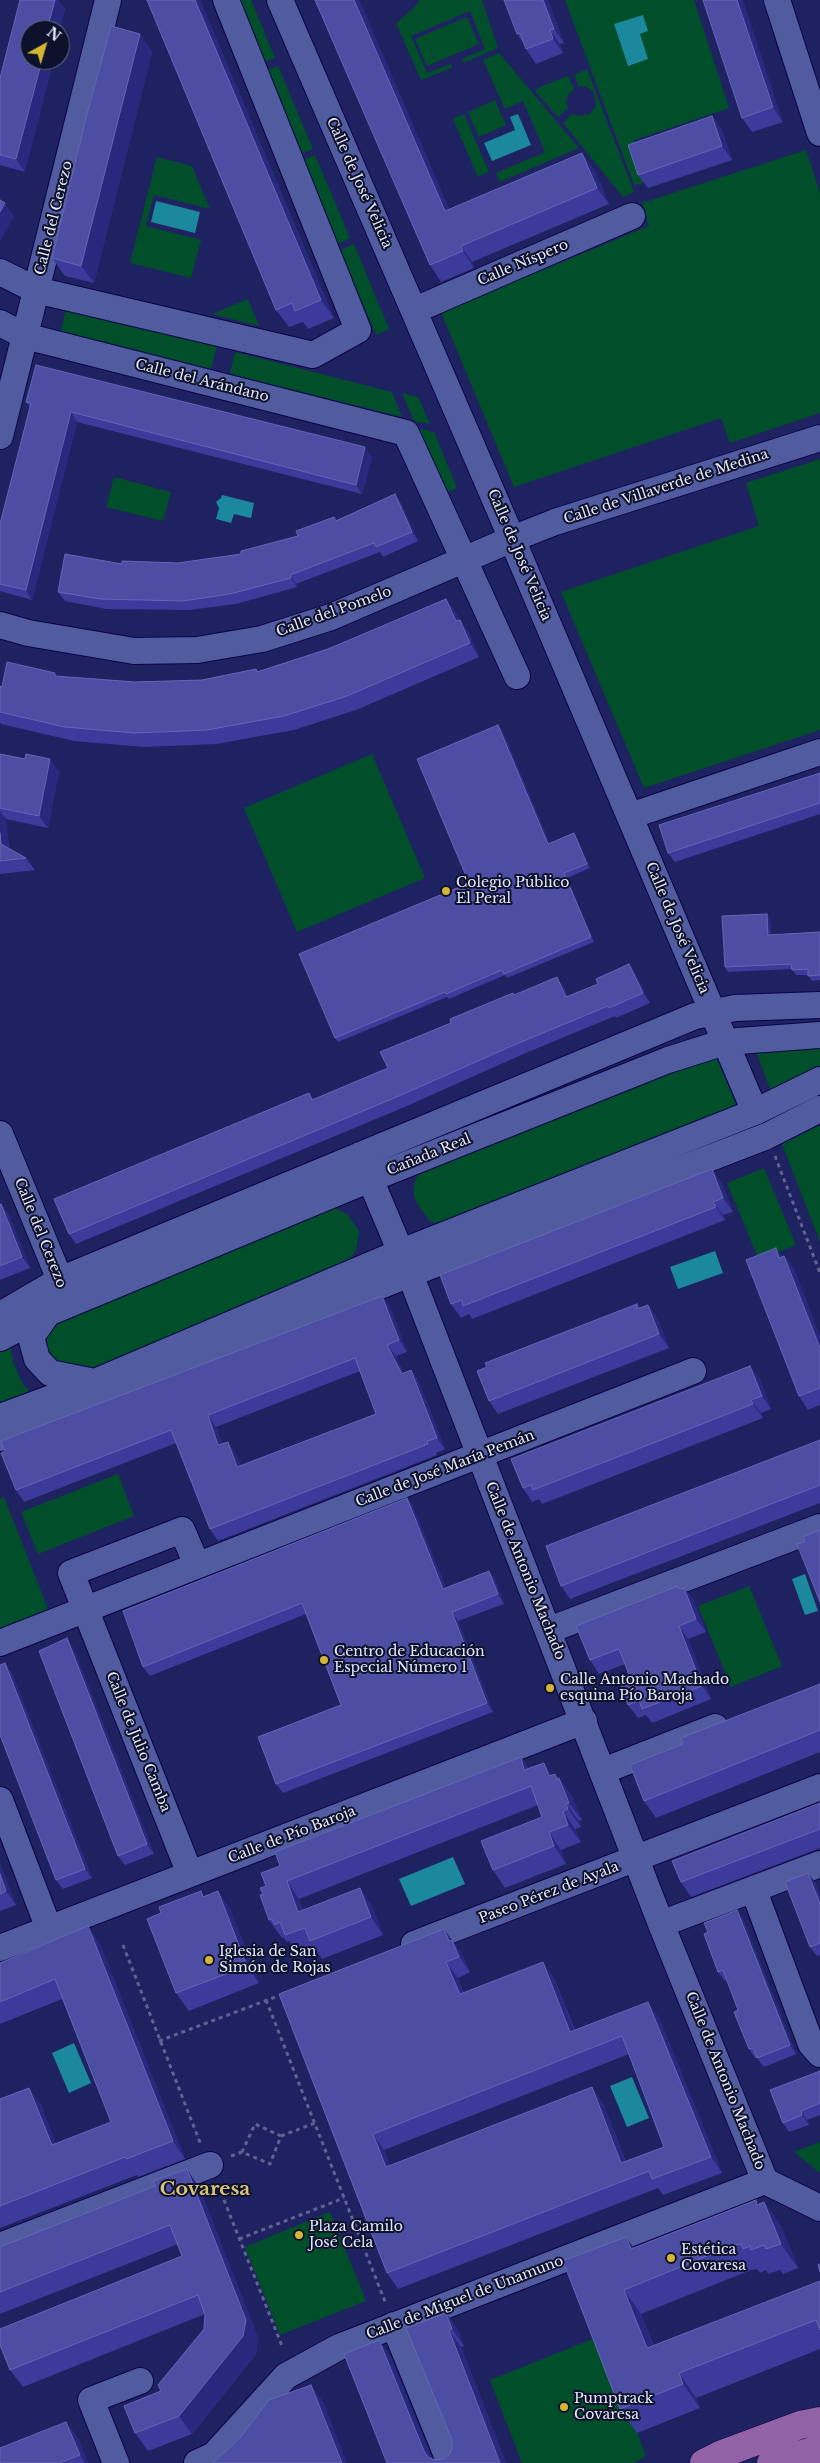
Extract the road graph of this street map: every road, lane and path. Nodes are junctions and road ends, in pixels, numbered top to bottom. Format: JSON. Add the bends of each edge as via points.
{"nodes":[{"id":1,"x":108,"y":0,"type":"edge"},
{"id":2,"x":226,"y":0,"type":"edge"},
{"id":3,"x":280,"y":0,"type":"edge"},
{"id":4,"x":777,"y":0,"type":"edge"},
{"id":5,"x":814,"y":96,"type":"edge"},
{"id":6,"x":820,"y":133,"type":"edge"},
{"id":7,"x":632,"y":216,"type":"dead end"},
{"id":8,"x":0,"y":272,"type":"edge"},
{"id":9,"x":36,"y":290,"type":"junction"},
{"id":10,"x":414,"y":310,"type":"junction"},
{"id":11,"x":0,"y":323,"type":"edge"},
{"id":12,"x":25,"y":336,"type":"junction"},
{"id":13,"x":0,"y":436,"type":"edge"},
{"id":14,"x":820,"y":438,"type":"edge"},
{"id":15,"x":512,"y":538,"type":"junction"},
{"id":16,"x":464,"y":561,"type":"junction"},
{"id":17,"x":0,"y":625,"type":"edge"},
{"id":18,"x":514,"y":669,"type":"dead end"},
{"id":19,"x":820,"y":752,"type":"edge"},
{"id":20,"x":630,"y":816,"type":"junction"},
{"id":21,"x":820,"y":1005,"type":"edge"},
{"id":22,"x":712,"y":1011,"type":"junction"},
{"id":23,"x":820,"y":1035,"type":"edge"},
{"id":24,"x":725,"y":1042,"type":"junction"},
{"id":25,"x":820,"y":1080,"type":"edge"},
{"id":26,"x":820,"y":1109,"type":"edge"},
{"id":27,"x":755,"y":1112,"type":"junction"},
{"id":28,"x":0,"y":1134,"type":"edge"},
{"id":29,"x":767,"y":1136,"type":"junction"},
{"id":30,"x":360,"y":1155,"type":"junction"},
{"id":31,"x":370,"y":1179,"type":"junction"},
{"id":32,"x":405,"y":1263,"type":"junction"},
{"id":33,"x":820,"y":1273,"type":"edge"},
{"id":34,"x":60,"y":1280,"type":"junction"},
{"id":35,"x":59,"y":1309,"type":"junction"},
{"id":36,"x":0,"y":1315,"type":"edge"},
{"id":37,"x":0,"y":1338,"type":"edge"},
{"id":38,"x":693,"y":1371,"type":"dead end"},
{"id":39,"x":95,"y":1382,"type":"junction"},
{"id":40,"x":0,"y":1417,"type":"edge"},
{"id":41,"x":0,"y":1438,"type":"edge"},
{"id":42,"x":479,"y":1455,"type":"junction"},
{"id":43,"x":820,"y":1527,"type":"edge"},
{"id":44,"x":197,"y":1565,"type":"junction"},
{"id":45,"x":85,"y":1610,"type":"junction"},
{"id":46,"x":549,"y":1630,"type":"junction"},
{"id":47,"x":0,"y":1643,"type":"edge"},
{"id":48,"x":740,"y":1717,"type":"edge"},
{"id":49,"x":584,"y":1721,"type":"junction"},
{"id":50,"x":603,"y":1771,"type":"junction"},
{"id":51,"x":820,"y":1786,"type":"edge"},
{"id":52,"x":0,"y":1800,"type":"edge"},
{"id":53,"x":637,"y":1859,"type":"junction"},
{"id":54,"x":820,"y":1864,"type":"edge"},
{"id":55,"x":190,"y":1874,"type":"junction"},
{"id":56,"x":754,"y":1891,"type":"junction"},
{"id":57,"x":661,"y":1924,"type":"junction"},
{"id":58,"x":49,"y":1929,"type":"junction"},
{"id":59,"x":123,"y":1945,"type":"dead end"},
{"id":60,"x":0,"y":1948,"type":"edge"},
{"id":61,"x":388,"y":1954,"type":"edge"},
{"id":62,"x":278,"y":1996,"type":"edge"},
{"id":63,"x":266,"y":2000,"type":"junction"},
{"id":64,"x":159,"y":2041,"type":"junction"},
{"id":65,"x":820,"y":2054,"type":"edge"},
{"id":66,"x":315,"y":2123,"type":"junction"},
{"id":67,"x":281,"y":2136,"type":"junction"},
{"id":68,"x":242,"y":2152,"type":"junction"},
{"id":69,"x":210,"y":2165,"type":"junction"},
{"id":70,"x":765,"y":2181,"type":"junction"},
{"id":71,"x":344,"y":2198,"type":"junction"},
{"id":72,"x":820,"y":2208,"type":"edge"},
{"id":73,"x":239,"y":2239,"type":"junction"},
{"id":74,"x":0,"y":2246,"type":"edge"},
{"id":75,"x":390,"y":2315,"type":"junction"},
{"id":76,"x":282,"y":2346,"type":"dead end"},
{"id":77,"x":140,"y":2381,"type":"dead end"},
{"id":78,"x":820,"y":2421,"type":"edge"},
{"id":79,"x":820,"y":2449,"type":"edge"},
{"id":80,"x":116,"y":2463,"type":"edge"},
{"id":81,"x":197,"y":2463,"type":"edge"},
{"id":82,"x":450,"y":2463,"type":"edge"},
{"id":83,"x":704,"y":2463,"type":"edge"},
{"id":84,"x":771,"y":2463,"type":"edge"}],
"edges":[{"from":1,"to":9,"type":"street","name":"Calle del Cerezo"},
{"from":2,"to":9,"type":"street","via":[[358,330],[313,355]]},
{"from":3,"to":10,"type":"street","name":"Calle de José Velicia"},
{"from":4,"to":5,"type":"street"},
{"from":5,"to":6,"type":"street"},
{"from":7,"to":10,"type":"street","name":"Calle Níspero"},
{"from":8,"to":9,"type":"street"},
{"from":9,"to":12,"type":"street","name":"Calle del Cerezo"},
{"from":10,"to":15,"type":"street","name":"Calle de José Velicia"},
{"from":11,"to":12,"type":"street","name":"Calle del Arándano"},
{"from":12,"to":13,"type":"street","name":"Calle del Cerezo"},
{"from":12,"to":16,"type":"street","name":"Calle del Arándano","via":[[406,433]]},
{"from":14,"to":15,"type":"street","name":"Calle de Villaverde de Medina"},
{"from":15,"to":16,"type":"street","name":"Calle del Pomelo"},
{"from":15,"to":20,"type":"street","name":"Calle de José Velicia"},
{"from":16,"to":17,"type":"street","name":"Calle del Pomelo","via":[[331,617],[262,639],[197,650],[134,651],[28,633]]},
{"from":16,"to":18,"type":"street"},
{"from":19,"to":20,"type":"street"},
{"from":20,"to":22,"type":"street","name":"Calle de José Velicia"},
{"from":21,"to":22,"type":"street"},
{"from":22,"to":24,"type":"street","name":"Calle de José Velicia"},
{"from":22,"to":30,"type":"street"},
{"from":23,"to":24,"type":"street","name":"Cañada Real"},
{"from":24,"to":27,"type":"street","name":"Calle de José Velicia"},
{"from":24,"to":31,"type":"street","name":"Cañada Real","via":[[668,1060]]},
{"from":25,"to":27,"type":"street"},
{"from":26,"to":29,"type":"street"},
{"from":27,"to":32,"type":"street"},
{"from":28,"to":34,"type":"street","name":"Calle del Cerezo"},
{"from":29,"to":32,"type":"street"},
{"from":29,"to":33,"type":"path"},
{"from":30,"to":31,"type":"street","name":"Calle de Antonio Machado"},
{"from":30,"to":34,"type":"street"},
{"from":31,"to":32,"type":"street","name":"Calle de Antonio Machado"},
{"from":31,"to":35,"type":"street","name":"Cañada Real"},
{"from":32,"to":39,"type":"street"},
{"from":32,"to":41,"type":"street"},
{"from":32,"to":42,"type":"street","name":"Calle de Antonio Machado"},
{"from":34,"to":35,"type":"street","name":"Calle del Cerezo"},
{"from":34,"to":36,"type":"street"},
{"from":35,"to":37,"type":"street","name":"Cañada Real"},
{"from":35,"to":39,"type":"street","via":[[31,1337],[36,1359],[50,1373]]},
{"from":38,"to":42,"type":"street","name":"Calle de José María Pemán"},
{"from":39,"to":40,"type":"street"},
{"from":42,"to":44,"type":"street","name":"Calle de José María Pemán"},
{"from":42,"to":46,"type":"street","name":"Calle de Antonio Machado"},
{"from":43,"to":46,"type":"street"},
{"from":44,"to":45,"type":"street","name":"Calle de José María Pemán"},
{"from":44,"to":45,"type":"street","via":[[182,1530],[71,1573]]},
{"from":45,"to":47,"type":"street","name":"Calle de José María Pemán"},
{"from":45,"to":55,"type":"street","name":"Calle de Julio Camba"},
{"from":46,"to":49,"type":"street","name":"Calle de Antonio Machado"},
{"from":48,"to":50,"type":"street"},
{"from":49,"to":50,"type":"street","name":"Calle de Antonio Machado"},
{"from":49,"to":55,"type":"street","name":"Calle de Pío Baroja"},
{"from":50,"to":53,"type":"street","name":"Calle de Antonio Machado"},
{"from":51,"to":53,"type":"street","name":"Paseo Pérez de Ayala"},
{"from":52,"to":58,"type":"street"},
{"from":53,"to":57,"type":"street","name":"Calle de Antonio Machado"},
{"from":53,"to":61,"type":"street","name":"Paseo Pérez de Ayala"},
{"from":54,"to":56,"type":"street"},
{"from":55,"to":58,"type":"street","name":"Calle de Pío Baroja"},
{"from":56,"to":57,"type":"street"},
{"from":56,"to":65,"type":"street","via":[[811,2044]]},
{"from":57,"to":70,"type":"street","name":"Calle de Antonio Machado"},
{"from":58,"to":60,"type":"street","name":"Calle de Pío Baroja"},
{"from":59,"to":64,"type":"path"},
{"from":62,"to":63,"type":"path"},
{"from":63,"to":64,"type":"path"},
{"from":63,"to":66,"type":"path"},
{"from":64,"to":69,"type":"path"},
{"from":66,"to":67,"type":"path"},
{"from":66,"to":71,"type":"path"},
{"from":67,"to":68,"type":"path","via":[[255,2124]]},
{"from":67,"to":68,"type":"path","via":[[270,2164]]},
{"from":68,"to":69,"type":"path"},
{"from":69,"to":73,"type":"path"},
{"from":69,"to":74,"type":"street"},
{"from":70,"to":72,"type":"street","name":"Calle de Antonio Machado"},
{"from":70,"to":75,"type":"street","name":"Calle de Miguel de Unamuno"},
{"from":71,"to":73,"type":"path"},
{"from":71,"to":75,"type":"path"},
{"from":73,"to":76,"type":"path"},
{"from":75,"to":81,"type":"street","name":"Calle de Miguel de Unamuno","via":[[286,2376],[214,2455]]},
{"from":75,"to":82,"type":"street"},
{"from":77,"to":80,"type":"street","via":[[91,2400]]},
{"from":78,"to":83,"type":"main road","via":[[800,2425]]},
{"from":79,"to":84,"type":"main road"}]}
